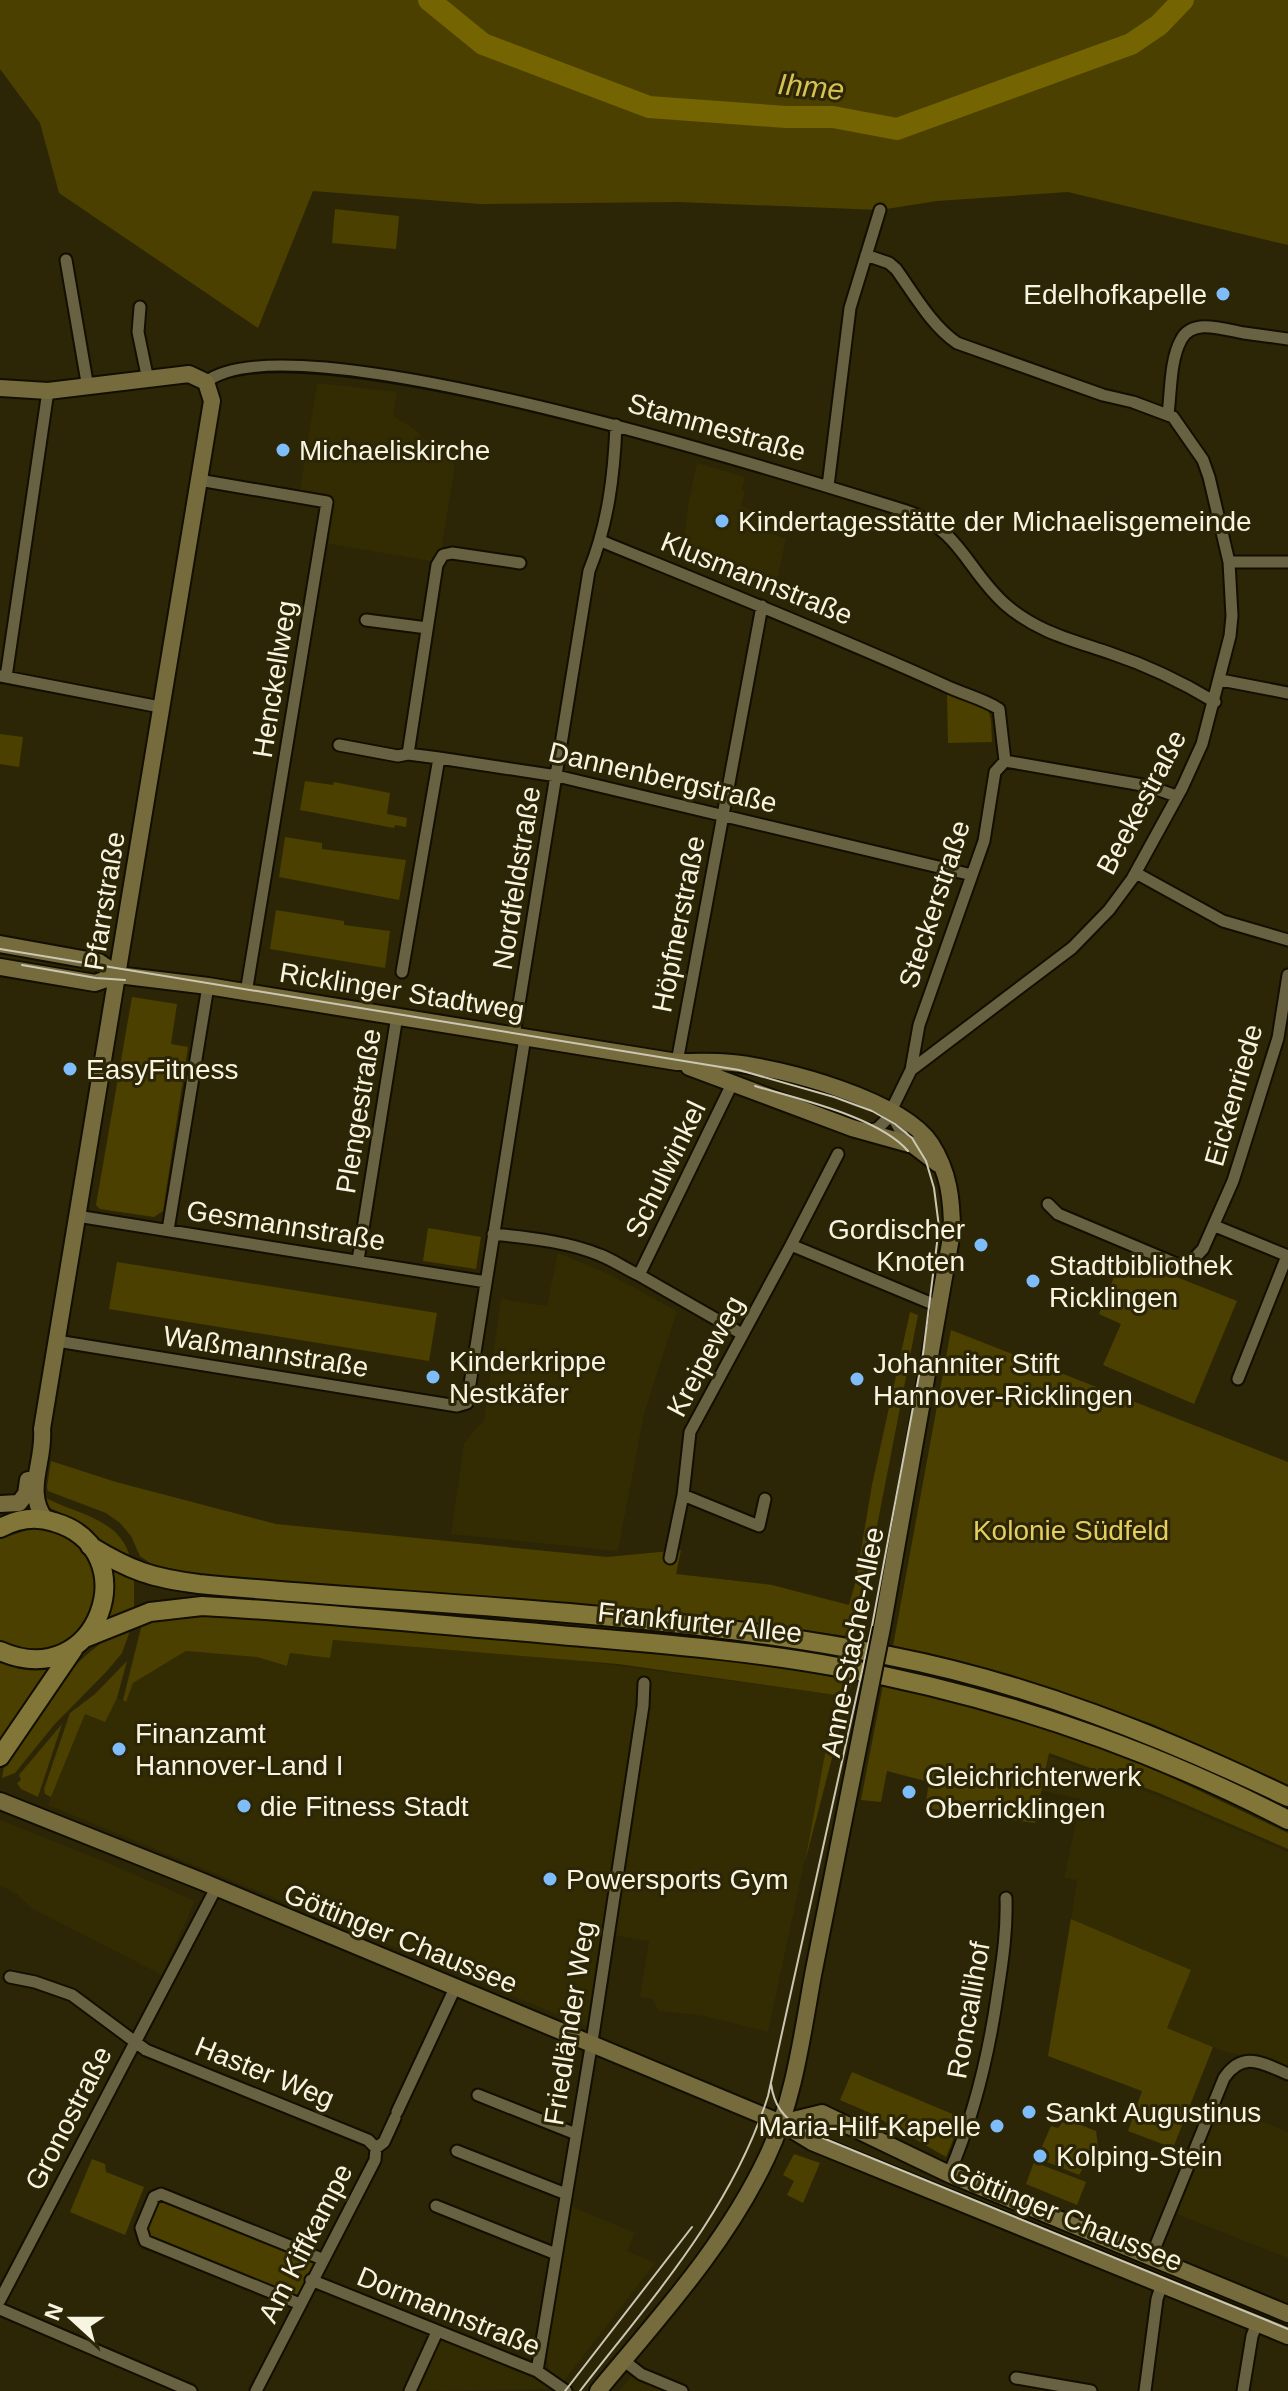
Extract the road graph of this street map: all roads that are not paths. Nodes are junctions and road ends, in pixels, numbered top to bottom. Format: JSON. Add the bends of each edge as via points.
{"nodes":[{"id":1,"x":880,"y":210,"type":"dead end"},
{"id":2,"x":866,"y":255,"type":"junction"},
{"id":3,"x":66,"y":260,"type":"dead end"},
{"id":4,"x":140,"y":307,"type":"dead end"},
{"id":5,"x":1288,"y":339,"type":"edge"},
{"id":6,"x":148,"y":380,"type":"junction"},
{"id":7,"x":206,"y":382,"type":"junction"},
{"id":8,"x":0,"y":388,"type":"edge"},
{"id":9,"x":88,"y":388,"type":"junction"},
{"id":10,"x":48,"y":391,"type":"junction"},
{"id":11,"x":1168,"y":414,"type":"junction"},
{"id":12,"x":616,"y":425,"type":"junction"},
{"id":13,"x":199,"y":480,"type":"junction"},
{"id":14,"x":828,"y":486,"type":"junction"},
{"id":15,"x":601,"y":541,"type":"junction"},
{"id":16,"x":1229,"y":562,"type":"junction"},
{"id":17,"x":1288,"y":562,"type":"edge"},
{"id":18,"x":520,"y":563,"type":"dead end"},
{"id":19,"x":762,"y":606,"type":"junction"},
{"id":20,"x":366,"y":620,"type":"dead end"},
{"id":21,"x":427,"y":628,"type":"junction"},
{"id":22,"x":3,"y":676,"type":"edge"},
{"id":23,"x":1221,"y":680,"type":"junction"},
{"id":24,"x":1288,"y":693,"type":"edge"},
{"id":25,"x":1215,"y":702,"type":"junction"},
{"id":26,"x":160,"y":707,"type":"junction"},
{"id":27,"x":999,"y":709,"type":"joint"},
{"id":28,"x":339,"y":745,"type":"dead end"},
{"id":29,"x":408,"y":754,"type":"junction"},
{"id":30,"x":439,"y":758,"type":"junction"},
{"id":31,"x":1005,"y":761,"type":"junction"},
{"id":32,"x":557,"y":776,"type":"junction"},
{"id":33,"x":1176,"y":796,"type":"junction"},
{"id":34,"x":724,"y":815,"type":"junction"},
{"id":35,"x":1136,"y":873,"type":"junction"},
{"id":36,"x":972,"y":875,"type":"junction"},
{"id":37,"x":1288,"y":940,"type":"edge"},
{"id":38,"x":0,"y":944,"type":"edge"},
{"id":39,"x":0,"y":967,"type":"edge"},
{"id":40,"x":402,"y":972,"type":"dead end"},
{"id":41,"x":118,"y":975,"type":"junction"},
{"id":42,"x":1288,"y":975,"type":"edge"},
{"id":43,"x":208,"y":986,"type":"junction"},
{"id":44,"x":246,"y":993,"type":"junction"},
{"id":45,"x":397,"y":1016,"type":"junction"},
{"id":46,"x":520,"y":1036,"type":"junction"},
{"id":47,"x":677,"y":1062,"type":"junction"},
{"id":48,"x":911,"y":1070,"type":"junction"},
{"id":49,"x":732,"y":1084,"type":"junction"},
{"id":50,"x":883,"y":1107,"type":"junction"},
{"id":51,"x":865,"y":1131,"type":"junction"},
{"id":52,"x":908,"y":1144,"type":"junction"},
{"id":53,"x":838,"y":1154,"type":"dead end"},
{"id":54,"x":944,"y":1169,"type":"junction"},
{"id":55,"x":1048,"y":1204,"type":"dead end"},
{"id":56,"x":77,"y":1216,"type":"junction"},
{"id":57,"x":1215,"y":1226,"type":"junction"},
{"id":58,"x":168,"y":1230,"type":"junction"},
{"id":59,"x":493,"y":1234,"type":"junction"},
{"id":60,"x":791,"y":1245,"type":"junction"},
{"id":61,"x":1288,"y":1256,"type":"edge"},
{"id":62,"x":358,"y":1260,"type":"junction"},
{"id":63,"x":639,"y":1275,"type":"junction"},
{"id":64,"x":486,"y":1282,"type":"junction"},
{"id":65,"x":940,"y":1307,"type":"junction"},
{"id":66,"x":742,"y":1334,"type":"junction"},
{"id":67,"x":57,"y":1341,"type":"junction"},
{"id":68,"x":1238,"y":1379,"type":"dead end"},
{"id":69,"x":467,"y":1403,"type":"joint"},
{"id":70,"x":42,"y":1429,"type":"junction"},
{"id":71,"x":683,"y":1495,"type":"junction"},
{"id":72,"x":765,"y":1499,"type":"dead end"},
{"id":73,"x":0,"y":1504,"type":"edge"},
{"id":74,"x":45,"y":1519,"type":"junction"},
{"id":75,"x":2,"y":1526,"type":"edge"},
{"id":76,"x":90,"y":1546,"type":"junction"},
{"id":77,"x":670,"y":1558,"type":"dead end"},
{"id":78,"x":80,"y":1643,"type":"junction"},
{"id":79,"x":0,"y":1651,"type":"edge"},
{"id":80,"x":644,"y":1683,"type":"dead end"},
{"id":81,"x":0,"y":1757,"type":"edge"},
{"id":82,"x":1288,"y":1797,"type":"edge"},
{"id":83,"x":0,"y":1801,"type":"edge"},
{"id":84,"x":1288,"y":1820,"type":"edge"},
{"id":85,"x":216,"y":1888,"type":"junction"},
{"id":86,"x":1006,"y":1898,"type":"dead end"},
{"id":87,"x":10,"y":1977,"type":"dead end"},
{"id":88,"x":455,"y":1988,"type":"junction"},
{"id":89,"x":134,"y":2042,"type":"junction"},
{"id":90,"x":591,"y":2045,"type":"junction"},
{"id":91,"x":1288,"y":2074,"type":"edge"},
{"id":92,"x":478,"y":2095,"type":"dead end"},
{"id":93,"x":781,"y":2123,"type":"junction"},
{"id":94,"x":576,"y":2134,"type":"junction"},
{"id":95,"x":376,"y":2148,"type":"junction"},
{"id":96,"x":457,"y":2151,"type":"dead end"},
{"id":97,"x":949,"y":2174,"type":"junction"},
{"id":98,"x":566,"y":2194,"type":"junction"},
{"id":99,"x":436,"y":2206,"type":"dead end"},
{"id":100,"x":556,"y":2254,"type":"junction"},
{"id":101,"x":1151,"y":2257,"type":"junction"},
{"id":102,"x":322,"y":2259,"type":"junction"},
{"id":103,"x":311,"y":2280,"type":"junction"},
{"id":104,"x":1162,"y":2284,"type":"junction"},
{"id":105,"x":0,"y":2300,"type":"edge"},
{"id":106,"x":300,"y":2304,"type":"junction"},
{"id":107,"x":0,"y":2309,"type":"edge"},
{"id":108,"x":1288,"y":2314,"type":"edge"},
{"id":109,"x":1257,"y":2323,"type":"junction"},
{"id":110,"x":437,"y":2332,"type":"junction"},
{"id":111,"x":1288,"y":2336,"type":"edge"},
{"id":112,"x":623,"y":2360,"type":"junction"},
{"id":113,"x":537,"y":2371,"type":"junction"},
{"id":114,"x":1016,"y":2378,"type":"dead end"},
{"id":115,"x":191,"y":2391,"type":"edge"},
{"id":116,"x":256,"y":2391,"type":"edge"},
{"id":117,"x":410,"y":2391,"type":"edge"},
{"id":118,"x":566,"y":2391,"type":"edge"},
{"id":119,"x":598,"y":2391,"type":"edge"},
{"id":120,"x":682,"y":2391,"type":"edge"},
{"id":121,"x":1091,"y":2391,"type":"edge"},
{"id":122,"x":1145,"y":2391,"type":"edge"},
{"id":123,"x":1243,"y":2391,"type":"edge"}],
"edges":[{"from":1,"to":2,"type":"street"},
{"from":2,"to":11,"type":"street","via":[[896,269],[930,317],[957,343]]},
{"from":2,"to":14,"type":"street","via":[[850,308]]},
{"from":3,"to":9,"type":"street"},
{"from":4,"to":6,"type":"street","via":[[138,332]]},
{"from":5,"to":11,"type":"street","via":[[1222,328],[1188,331],[1177,352]]},
{"from":6,"to":7,"type":"street","name":"Stammestraße","via":[[189,374]]},
{"from":6,"to":9,"type":"street","name":"Stammestraße"},
{"from":7,"to":12,"type":"street","name":"Stammestraße","via":[[217,373],[249,368],[327,368],[490,395]]},
{"from":7,"to":13,"type":"street","name":"Pfarrstraße","via":[[212,401]]},
{"from":8,"to":10,"type":"street","name":"Stammestraße"},
{"from":9,"to":10,"type":"street","name":"Stammestraße"},
{"from":10,"to":22,"type":"street"},
{"from":11,"to":16,"type":"street","name":"Beekestraße","via":[[1203,460]]},
{"from":12,"to":14,"type":"street","name":"Stammestraße"},
{"from":12,"to":15,"type":"street"},
{"from":13,"to":26,"type":"street","name":"Pfarrstraße"},
{"from":13,"to":44,"type":"street","name":"Henckellweg","via":[[327,502]]},
{"from":14,"to":25,"type":"street","name":"Stammestraße","via":[[936,525],[1003,603],[1036,627],[1136,663]]},
{"from":15,"to":19,"type":"street","name":"Klusmannstraße"},
{"from":15,"to":32,"type":"street","name":"Nordfeldstraße","via":[[589,571]]},
{"from":16,"to":17,"type":"street"},
{"from":16,"to":23,"type":"street","name":"Beekestraße","via":[[1232,616]]},
{"from":18,"to":21,"type":"street","via":[[443,555]]},
{"from":19,"to":27,"type":"street","name":"Klusmannstraße"},
{"from":19,"to":34,"type":"street","name":"Höpfnerstraße"},
{"from":20,"to":21,"type":"street"},
{"from":21,"to":29,"type":"street"},
{"from":22,"to":26,"type":"street"},
{"from":23,"to":24,"type":"street"},
{"from":23,"to":25,"type":"street","name":"Beekestraße"},
{"from":25,"to":33,"type":"street","name":"Beekestraße","via":[[1202,744]]},
{"from":26,"to":41,"type":"street","name":"Pfarrstraße"},
{"from":27,"to":31,"type":"street","name":"Steckerstraße"},
{"from":28,"to":29,"type":"street","name":"Dannenbergstraße"},
{"from":29,"to":30,"type":"street","name":"Dannenbergstraße"},
{"from":30,"to":32,"type":"street","name":"Dannenbergstraße"},
{"from":30,"to":40,"type":"street"},
{"from":31,"to":33,"type":"street","via":[[1148,786]]},
{"from":31,"to":36,"type":"street","name":"Steckerstraße","via":[[995,772],[984,841]]},
{"from":32,"to":34,"type":"street","name":"Dannenbergstraße"},
{"from":32,"to":46,"type":"street","name":"Nordfeldstraße"},
{"from":33,"to":35,"type":"street","name":"Beekestraße"},
{"from":34,"to":36,"type":"street","name":"Dannenbergstraße"},
{"from":34,"to":47,"type":"street","name":"Höpfnerstraße"},
{"from":35,"to":37,"type":"street","via":[[1223,921]]},
{"from":35,"to":48,"type":"street","name":"Beekestraße","via":[[1072,948]]},
{"from":36,"to":48,"type":"street","name":"Steckerstraße","via":[[919,1025]]},
{"from":38,"to":41,"type":"street","name":"Ricklinger Stadtweg","via":[[99,962]]},
{"from":39,"to":41,"type":"street","name":"Ricklinger Stadtweg","via":[[95,983]]},
{"from":41,"to":43,"type":"street","name":"Ricklinger Stadtweg"},
{"from":41,"to":56,"type":"street","name":"Pfarrstraße"},
{"from":42,"to":57,"type":"street","name":"Eickenriede","via":[[1278,1038]]},
{"from":43,"to":44,"type":"street","name":"Ricklinger Stadtweg"},
{"from":43,"to":58,"type":"street"},
{"from":44,"to":45,"type":"street","name":"Ricklinger Stadtweg"},
{"from":45,"to":46,"type":"street","name":"Ricklinger Stadtweg"},
{"from":45,"to":62,"type":"street","name":"Plengestraße"},
{"from":46,"to":47,"type":"street","name":"Ricklinger Stadtweg"},
{"from":46,"to":59,"type":"street","name":"Nordfeldstraße"},
{"from":47,"to":49,"type":"street","name":"Ricklinger Stadtweg"},
{"from":47,"to":50,"type":"street","name":"Ricklinger Stadtweg","via":[[770,1069]]},
{"from":48,"to":50,"type":"street","name":"Beekestraße"},
{"from":49,"to":51,"type":"street","name":"Ricklinger Stadtweg"},
{"from":49,"to":63,"type":"street","name":"Schulwinkel"},
{"from":50,"to":51,"type":"street","name":"Beekestraße","via":[[878,1128]]},
{"from":50,"to":52,"type":"street"},
{"from":50,"to":54,"type":"street","name":"Anne-Stache-Allee","via":[[930,1142]]},
{"from":51,"to":52,"type":"street"},
{"from":52,"to":54,"type":"street"},
{"from":53,"to":60,"type":"street","name":"Kreipeweg"},
{"from":54,"to":65,"type":"street","name":"Anne-Stache-Allee","via":[[952,1232]]},
{"from":55,"to":57,"type":"street","name":"Eickenriede","via":[[1058,1214],[1179,1265],[1196,1258]]},
{"from":56,"to":58,"type":"street","name":"Gesmannstraße"},
{"from":56,"to":67,"type":"street","name":"Pfarrstraße"},
{"from":57,"to":61,"type":"street"},
{"from":58,"to":62,"type":"street","name":"Gesmannstraße"},
{"from":59,"to":63,"type":"street","name":"Schulwinkel","via":[[575,1247]]},
{"from":59,"to":64,"type":"street","name":"Nordfeldstraße"},
{"from":60,"to":65,"type":"street"},
{"from":60,"to":66,"type":"street","name":"Kreipeweg"},
{"from":61,"to":68,"type":"street"},
{"from":62,"to":64,"type":"street","name":"Gesmannstraße"},
{"from":63,"to":66,"type":"street","name":"Schulwinkel"},
{"from":64,"to":69,"type":"street","name":"Nordfeldstraße"},
{"from":65,"to":93,"type":"street","name":"Anne-Stache-Allee","bridge":true,"via":[[882,1628]]},
{"from":66,"to":71,"type":"street","name":"Kreipeweg","via":[[690,1432]]},
{"from":67,"to":69,"type":"street","name":"Waßmannstraße","via":[[457,1406]]},
{"from":67,"to":70,"type":"street","name":"Pfarrstraße"},
{"from":70,"to":73,"type":"street","name":"Pfarrstraße","via":[[34,1441],[26,1494],[19,1503]]},
{"from":70,"to":74,"type":"street","name":"Pfarrstraße","via":[[34,1494]]},
{"from":71,"to":72,"type":"street","via":[[759,1526]]},
{"from":71,"to":77,"type":"street","name":"Kreipeweg"},
{"from":74,"to":75,"type":"main road"},
{"from":74,"to":76,"type":"main road","name":"Frankfurter Allee","via":[[70,1528]]},
{"from":76,"to":78,"type":"main road","via":[[105,1586],[100,1614]]},
{"from":76,"to":82,"type":"main road","name":"Frankfurter Allee","via":[[133,1570],[169,1580],[691,1626],[892,1656],[1081,1709],[1196,1753]]},
{"from":78,"to":79,"type":"main road","name":"Frankfurter Allee","via":[[35,1660]]},
{"from":78,"to":81,"type":"main road"},
{"from":78,"to":84,"type":"main road","name":"Frankfurter Allee","via":[[150,1612],[202,1606],[625,1641],[807,1662],[1023,1712],[1138,1752]]},
{"from":80,"to":90,"type":"street","name":"Friedländer Weg"},
{"from":83,"to":85,"type":"street","name":"Göttinger Chaussee"},
{"from":85,"to":88,"type":"street","name":"Göttinger Chaussee"},
{"from":85,"to":89,"type":"street","name":"Gronostraße"},
{"from":86,"to":97,"type":"street","name":"Roncallihof","via":[[1007,1928],[989,2049],[971,2119]]},
{"from":87,"to":89,"type":"street","name":"Gronostraße","via":[[72,1995]]},
{"from":88,"to":90,"type":"street","name":"Göttinger Chaussee"},
{"from":88,"to":95,"type":"street","name":"Am Kiffkampe","via":[[384,2142]]},
{"from":89,"to":95,"type":"street","name":"Haster Weg","via":[[368,2140]]},
{"from":89,"to":105,"type":"street","name":"Gronostraße"},
{"from":90,"to":93,"type":"street","name":"Göttinger Chaussee"},
{"from":90,"to":94,"type":"street","name":"Friedländer Weg"},
{"from":91,"to":101,"type":"street","via":[[1253,2061],[1232,2066]]},
{"from":92,"to":94,"type":"street"},
{"from":93,"to":97,"type":"street","name":"Göttinger Chaussee","via":[[822,2113]]},
{"from":93,"to":104,"type":"street","name":"Göttinger Chaussee","via":[[812,2142]]},
{"from":93,"to":112,"type":"street","name":"Anne-Stache-Allee","via":[[738,2212],[704,2264]]},
{"from":94,"to":98,"type":"street","name":"Friedländer Weg"},
{"from":95,"to":102,"type":"street","name":"Am Kiffkampe","via":[[375,2160]]},
{"from":96,"to":98,"type":"street"},
{"from":97,"to":101,"type":"street","name":"Göttinger Chaussee"},
{"from":98,"to":100,"type":"street","name":"Friedländer Weg"},
{"from":99,"to":100,"type":"street"},
{"from":100,"to":113,"type":"street","name":"Friedländer Weg"},
{"from":101,"to":108,"type":"street","name":"Göttinger Chaussee"},
{"from":102,"to":103,"type":"street","name":"Am Kiffkampe"},
{"from":102,"to":106,"type":"street","name":"Dormannstraße","via":[[161,2194],[154,2197],[141,2228],[145,2241]]},
{"from":103,"to":106,"type":"street","name":"Am Kiffkampe"},
{"from":103,"to":110,"type":"street","name":"Dormannstraße"},
{"from":104,"to":109,"type":"street","name":"Göttinger Chaussee"},
{"from":104,"to":122,"type":"street"},
{"from":106,"to":116,"type":"street","name":"Am Kiffkampe"},
{"from":107,"to":115,"type":"street"},
{"from":109,"to":111,"type":"street","name":"Göttinger Chaussee"},
{"from":109,"to":123,"type":"street"},
{"from":110,"to":113,"type":"street","name":"Dormannstraße"},
{"from":110,"to":117,"type":"street"},
{"from":112,"to":119,"type":"street","name":"Anne-Stache-Allee"},
{"from":112,"to":120,"type":"street","via":[[641,2374]]},
{"from":113,"to":118,"type":"street","name":"Dormannstraße"},
{"from":114,"to":121,"type":"street"}]}
